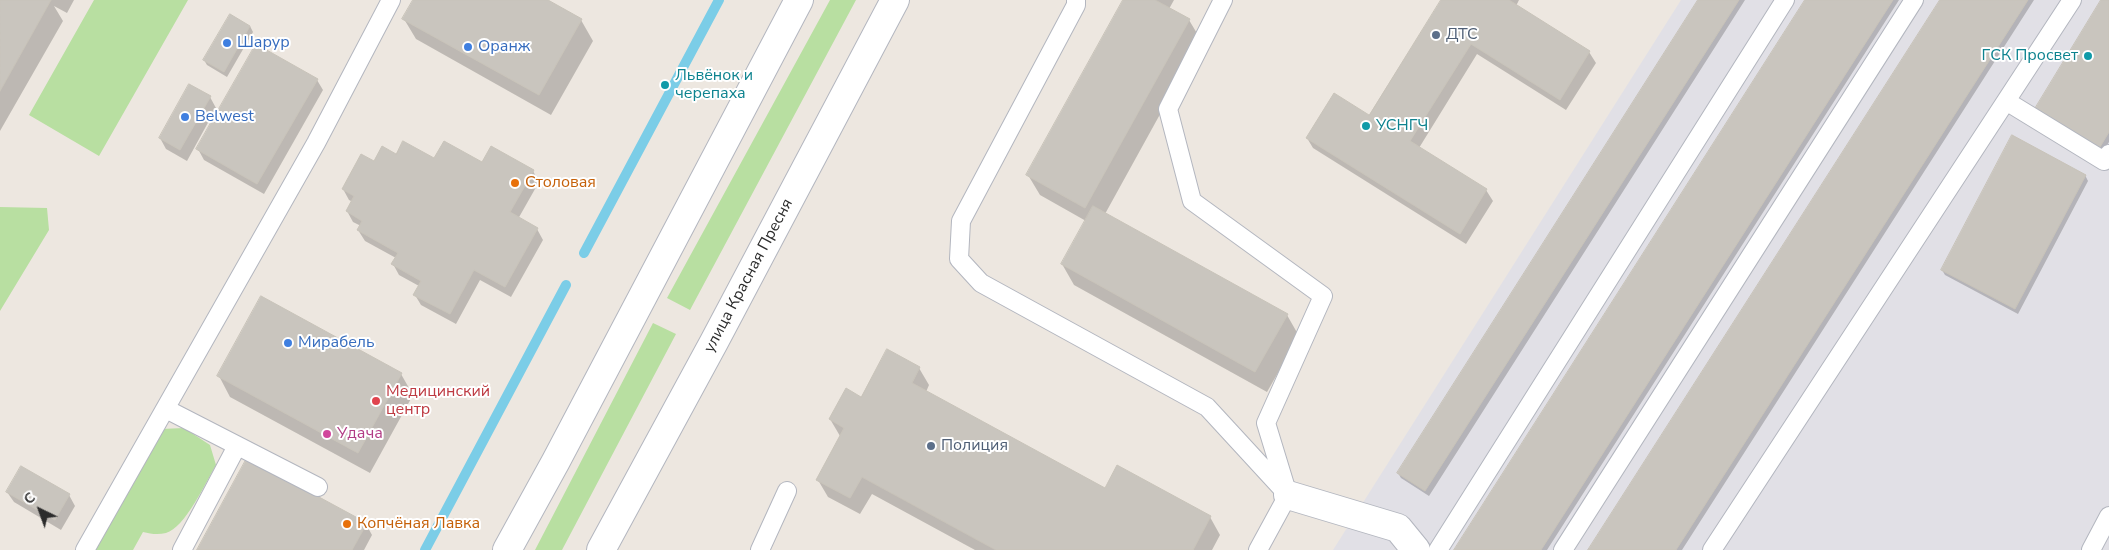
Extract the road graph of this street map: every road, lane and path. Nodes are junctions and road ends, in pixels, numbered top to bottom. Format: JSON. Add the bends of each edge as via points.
{"nodes":[{"id":1,"x":391,"y":0,"type":"edge"},
{"id":2,"x":799,"y":0,"type":"edge"},
{"id":3,"x":895,"y":0,"type":"edge"},
{"id":4,"x":1076,"y":0,"type":"edge"},
{"id":5,"x":1223,"y":0,"type":"edge"},
{"id":6,"x":1785,"y":0,"type":"edge"},
{"id":7,"x":1914,"y":0,"type":"edge"},
{"id":8,"x":2072,"y":0,"type":"edge"},
{"id":9,"x":2006,"y":102,"type":"junction"},
{"id":10,"x":2109,"y":154,"type":"edge"},
{"id":11,"x":166,"y":409,"type":"junction"},
{"id":12,"x":237,"y":446,"type":"junction"},
{"id":13,"x":318,"y":487,"type":"dead end"},
{"id":14,"x":787,"y":491,"type":"dead end"},
{"id":15,"x":1288,"y":495,"type":"junction"},
{"id":16,"x":2109,"y":516,"type":"edge"},
{"id":17,"x":85,"y":550,"type":"edge"},
{"id":18,"x":182,"y":550,"type":"edge"},
{"id":19,"x":507,"y":550,"type":"edge"},
{"id":20,"x":601,"y":550,"type":"edge"},
{"id":21,"x":760,"y":550,"type":"edge"},
{"id":22,"x":1258,"y":550,"type":"edge"},
{"id":23,"x":1416,"y":550,"type":"edge"},
{"id":24,"x":1438,"y":550,"type":"edge"},
{"id":25,"x":1563,"y":550,"type":"edge"},
{"id":26,"x":1712,"y":550,"type":"edge"},
{"id":27,"x":2091,"y":550,"type":"edge"}],
"edges":[{"from":1,"to":11,"type":"lane","via":[[316,143]]},
{"from":2,"to":19,"type":"street"},
{"from":3,"to":20,"type":"street","name":"улица Красная Пресня"},
{"from":4,"to":15,"type":"lane","via":[[961,221],[959,259],[981,283],[1207,407]]},
{"from":5,"to":15,"type":"lane","via":[[1168,109],[1192,201],[1323,296],[1266,423]]},
{"from":6,"to":24,"type":"lane"},
{"from":7,"to":25,"type":"lane"},
{"from":8,"to":9,"type":"lane"},
{"from":9,"to":10,"type":"lane","via":[[2104,161]]},
{"from":9,"to":26,"type":"lane"},
{"from":11,"to":12,"type":"lane"},
{"from":11,"to":17,"type":"lane"},
{"from":12,"to":13,"type":"lane"},
{"from":12,"to":18,"type":"lane"},
{"from":14,"to":21,"type":"lane"},
{"from":15,"to":22,"type":"lane"},
{"from":15,"to":23,"type":"street","via":[[1398,528]]},
{"from":16,"to":27,"type":"lane"}]}
